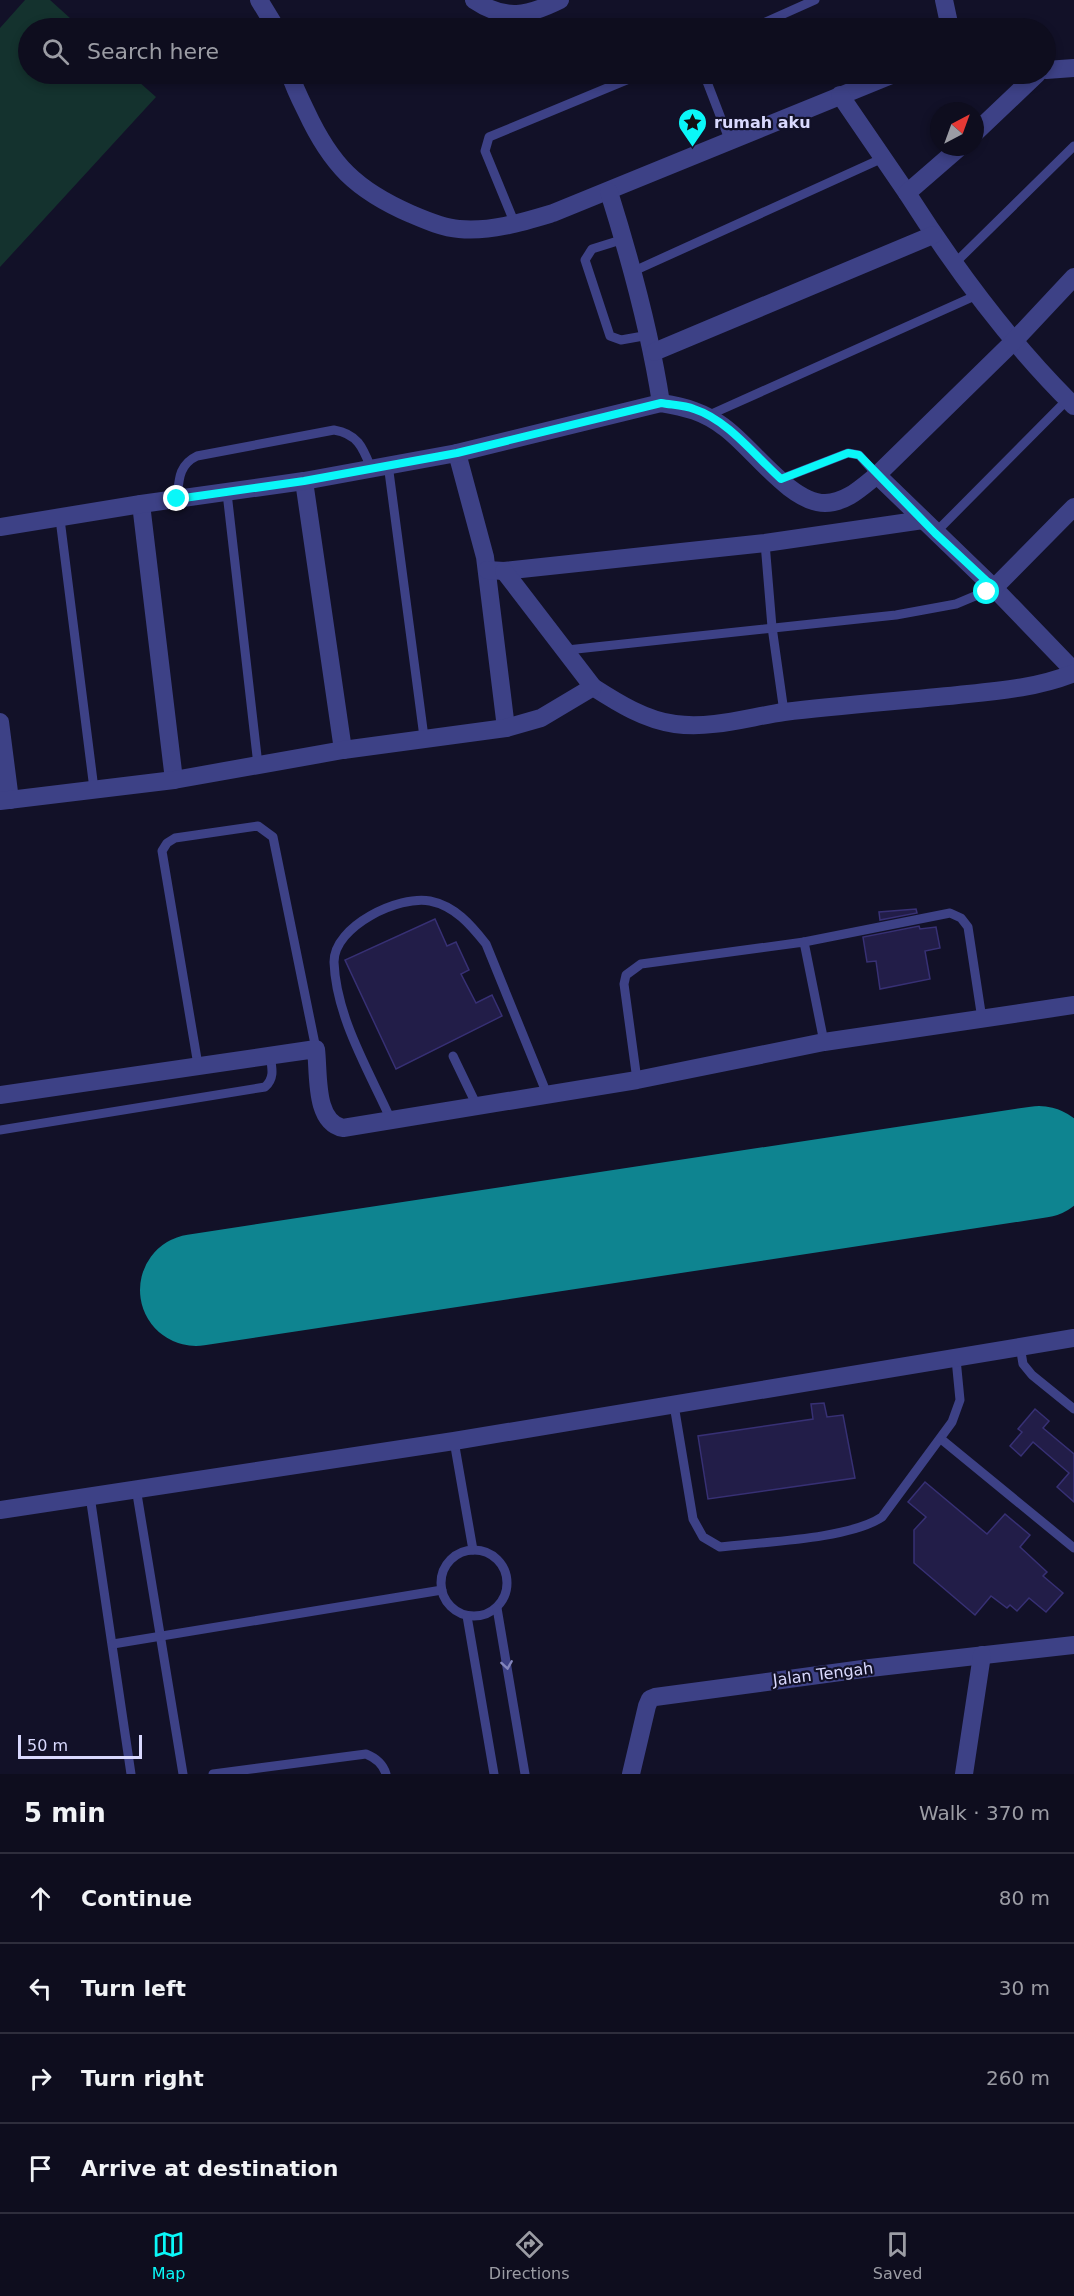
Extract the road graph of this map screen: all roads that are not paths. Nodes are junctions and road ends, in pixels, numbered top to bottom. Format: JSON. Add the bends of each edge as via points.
{"nodes":[{"id":1,"x":259,"y":0,"type":"edge"},
{"id":2,"x":474,"y":0,"type":"edge"},
{"id":3,"x":560,"y":0,"type":"edge"},
{"id":4,"x":815,"y":0,"type":"edge"},
{"id":5,"x":944,"y":0,"type":"edge"},
{"id":6,"x":270,"y":18,"type":"edge"},
{"id":7,"x":774,"y":18,"type":"edge"},
{"id":8,"x":948,"y":18,"type":"edge"},
{"id":9,"x":1074,"y":68,"type":"edge"},
{"id":10,"x":1056,"y":69,"type":"edge"},
{"id":11,"x":293,"y":84,"type":"edge"},
{"id":12,"x":617,"y":84,"type":"edge"},
{"id":13,"x":708,"y":84,"type":"edge"},
{"id":14,"x":868,"y":84,"type":"edge"},
{"id":15,"x":1026,"y":84,"type":"edge"},
{"id":16,"x":840,"y":95,"type":"junction"},
{"id":17,"x":984,"y":124,"type":"edge"},
{"id":18,"x":729,"y":139,"type":"junction"},
{"id":19,"x":1074,"y":146,"type":"edge"},
{"id":20,"x":950,"y":156,"type":"edge"},
{"id":21,"x":883,"y":158,"type":"junction"},
{"id":22,"x":609,"y":192,"type":"junction"},
{"id":23,"x":908,"y":193,"type":"junction"},
{"id":24,"x":515,"y":224,"type":"junction"},
{"id":25,"x":933,"y":235,"type":"junction"},
{"id":26,"x":624,"y":239,"type":"junction"},
{"id":27,"x":953,"y":265,"type":"junction"},
{"id":28,"x":634,"y":271,"type":"junction"},
{"id":29,"x":1074,"y":277,"type":"edge"},
{"id":30,"x":977,"y":295,"type":"junction"},
{"id":31,"x":1013,"y":342,"type":"junction"},
{"id":32,"x":651,"y":343,"type":"junction"},
{"id":33,"x":1072,"y":400,"type":"edge"},
{"id":34,"x":661,"y":403,"type":"junction"},
{"id":35,"x":707,"y":416,"type":"junction"},
{"id":36,"x":457,"y":453,"type":"junction"},
{"id":37,"x":379,"y":466,"type":"junction"},
{"id":38,"x":877,"y":475,"type":"junction"},
{"id":39,"x":781,"y":479,"type":"junction"},
{"id":40,"x":304,"y":481,"type":"junction"},
{"id":41,"x":227,"y":493,"type":"junction"},
{"id":42,"x":177,"y":499,"type":"junction"},
{"id":43,"x":141,"y":504,"type":"junction"},
{"id":44,"x":1074,"y":507,"type":"edge"},
{"id":45,"x":60,"y":519,"type":"junction"},
{"id":46,"x":0,"y":527,"type":"edge"},
{"id":47,"x":929,"y":527,"type":"junction"},
{"id":48,"x":765,"y":543,"type":"junction"},
{"id":49,"x":496,"y":571,"type":"junction"},
{"id":50,"x":994,"y":588,"type":"junction"},
{"id":51,"x":772,"y":627,"type":"junction"},
{"id":52,"x":567,"y":650,"type":"junction"},
{"id":53,"x":1074,"y":672,"type":"edge"},
{"id":54,"x":592,"y":687,"type":"junction"},
{"id":55,"x":784,"y":712,"type":"junction"},
{"id":56,"x":0,"y":722,"type":"edge"},
{"id":57,"x":506,"y":728,"type":"junction"},
{"id":58,"x":424,"y":737,"type":"junction"},
{"id":59,"x":343,"y":750,"type":"junction"},
{"id":60,"x":258,"y":765,"type":"junction"},
{"id":61,"x":174,"y":780,"type":"junction"},
{"id":62,"x":94,"y":789,"type":"junction"},
{"id":63,"x":5,"y":800,"type":"edge"},
{"id":64,"x":804,"y":942,"type":"junction"},
{"id":65,"x":1074,"y":1005,"type":"edge"},
{"id":66,"x":982,"y":1019,"type":"junction"},
{"id":67,"x":824,"y":1042,"type":"junction"},
{"id":68,"x":316,"y":1049,"type":"junction"},
{"id":69,"x":270,"y":1055,"type":"junction"},
{"id":70,"x":453,"y":1056,"type":"dead end"},
{"id":71,"x":198,"y":1065,"type":"junction"},
{"id":72,"x":637,"y":1080,"type":"junction"},
{"id":73,"x":547,"y":1094,"type":"junction"},
{"id":74,"x":0,"y":1095,"type":"edge"},
{"id":75,"x":477,"y":1106,"type":"junction"},
{"id":76,"x":390,"y":1120,"type":"junction"},
{"id":77,"x":0,"y":1130,"type":"edge"},
{"id":78,"x":1074,"y":1338,"type":"edge"},
{"id":79,"x":1020,"y":1346,"type":"junction"},
{"id":80,"x":957,"y":1359,"type":"junction"},
{"id":81,"x":674,"y":1405,"type":"junction"},
{"id":82,"x":1074,"y":1409,"type":"edge"},
{"id":83,"x":941,"y":1439,"type":"junction"},
{"id":84,"x":454,"y":1441,"type":"junction"},
{"id":85,"x":136,"y":1488,"type":"junction"},
{"id":86,"x":90,"y":1496,"type":"junction"},
{"id":87,"x":0,"y":1510,"type":"edge"},
{"id":88,"x":1074,"y":1548,"type":"edge"},
{"id":89,"x":473,"y":1550,"type":"junction"},
{"id":90,"x":442,"y":1590,"type":"junction"},
{"id":91,"x":497,"y":1608,"type":"junction"},
{"id":92,"x":467,"y":1616,"type":"junction"},
{"id":93,"x":160,"y":1637,"type":"junction"},
{"id":94,"x":113,"y":1644,"type":"junction"},
{"id":95,"x":1074,"y":1645,"type":"edge"},
{"id":96,"x":982,"y":1654,"type":"junction"},
{"id":97,"x":131,"y":1774,"type":"edge"},
{"id":98,"x":183,"y":1774,"type":"edge"},
{"id":99,"x":213,"y":1774,"type":"edge"},
{"id":100,"x":386,"y":1774,"type":"edge"},
{"id":101,"x":494,"y":1774,"type":"edge"},
{"id":102,"x":525,"y":1774,"type":"edge"},
{"id":103,"x":631,"y":1774,"type":"edge"},
{"id":104,"x":964,"y":1774,"type":"edge"}],
"edges":[{"from":1,"to":6,"type":"street"},
{"from":2,"to":3,"type":"street","via":[[515,16]]},
{"from":4,"to":7,"type":"lane"},
{"from":5,"to":8,"type":"street"},
{"from":9,"to":10,"type":"street"},
{"from":11,"to":24,"type":"street","via":[[334,162],[365,190],[426,220],[457,229]]},
{"from":12,"to":24,"type":"lane","via":[[489,137],[485,152]]},
{"from":13,"to":18,"type":"lane"},
{"from":14,"to":16,"type":"street"},
{"from":15,"to":17,"type":"street"},
{"from":16,"to":18,"type":"street"},
{"from":16,"to":21,"type":"street"},
{"from":18,"to":22,"type":"street"},
{"from":19,"to":27,"type":"lane"},
{"from":20,"to":23,"type":"street"},
{"from":21,"to":23,"type":"street"},
{"from":21,"to":28,"type":"lane"},
{"from":22,"to":24,"type":"street"},
{"from":22,"to":26,"type":"street"},
{"from":23,"to":25,"type":"street"},
{"from":25,"to":27,"type":"street"},
{"from":25,"to":32,"type":"street"},
{"from":26,"to":28,"type":"street"},
{"from":26,"to":32,"type":"lane","via":[[592,249],[585,260],[610,336]]},
{"from":27,"to":30,"type":"street"},
{"from":28,"to":32,"type":"street"},
{"from":29,"to":31,"type":"street"},
{"from":30,"to":31,"type":"street"},
{"from":30,"to":35,"type":"lane"},
{"from":31,"to":33,"type":"street"},
{"from":31,"to":38,"type":"street"},
{"from":32,"to":34,"type":"street"},
{"from":33,"to":47,"type":"lane"},
{"from":34,"to":35,"type":"street","via":[[694,409]]},
{"from":34,"to":36,"type":"street"},
{"from":35,"to":39,"type":"street","via":[[726,428]]},
{"from":36,"to":37,"type":"street"},
{"from":36,"to":49,"type":"street"},
{"from":37,"to":40,"type":"street"},
{"from":37,"to":42,"type":"lane","via":[[354,437],[334,430],[197,456],[179,474]]},
{"from":37,"to":58,"type":"lane"},
{"from":38,"to":39,"type":"lane","via":[[859,455],[848,453]]},
{"from":38,"to":39,"type":"street","via":[[846,498],[824,503],[801,495]]},
{"from":38,"to":47,"type":"street"},
{"from":40,"to":41,"type":"street"},
{"from":40,"to":59,"type":"street"},
{"from":41,"to":42,"type":"street"},
{"from":41,"to":60,"type":"lane"},
{"from":42,"to":43,"type":"street"},
{"from":43,"to":45,"type":"street"},
{"from":43,"to":61,"type":"street"},
{"from":44,"to":50,"type":"street"},
{"from":45,"to":46,"type":"street"},
{"from":45,"to":62,"type":"lane"},
{"from":47,"to":48,"type":"street"},
{"from":47,"to":50,"type":"street"},
{"from":48,"to":49,"type":"street"},
{"from":48,"to":51,"type":"lane"},
{"from":49,"to":52,"type":"street"},
{"from":49,"to":57,"type":"street"},
{"from":50,"to":51,"type":"lane","via":[[940,608]]},
{"from":50,"to":53,"type":"street"},
{"from":51,"to":52,"type":"lane"},
{"from":51,"to":55,"type":"lane"},
{"from":52,"to":54,"type":"street"},
{"from":53,"to":55,"type":"street","via":[[1057,680],[1014,689]]},
{"from":54,"to":55,"type":"street","via":[[621,705],[675,724],[703,725]]},
{"from":54,"to":57,"type":"street","via":[[541,718]]},
{"from":56,"to":63,"type":"street"},
{"from":57,"to":58,"type":"street"},
{"from":58,"to":59,"type":"street"},
{"from":59,"to":60,"type":"street"},
{"from":60,"to":61,"type":"street"},
{"from":61,"to":62,"type":"street"},
{"from":62,"to":63,"type":"street"},
{"from":64,"to":66,"type":"lane","via":[[950,913],[968,927]]},
{"from":64,"to":67,"type":"lane"},
{"from":64,"to":72,"type":"lane","via":[[634,968],[626,975],[624,984]]},
{"from":65,"to":66,"type":"street"},
{"from":66,"to":67,"type":"street"},
{"from":67,"to":72,"type":"street"},
{"from":68,"to":69,"type":"street"},
{"from":68,"to":71,"type":"lane","via":[[273,837],[258,826],[175,838],[162,851]]},
{"from":68,"to":76,"type":"street","via":[[322,1108],[333,1126],[343,1128]]},
{"from":69,"to":71,"type":"street"},
{"from":69,"to":77,"type":"lane","via":[[273,1073],[265,1087]]},
{"from":70,"to":75,"type":"lane"},
{"from":71,"to":74,"type":"street"},
{"from":72,"to":73,"type":"street"},
{"from":73,"to":75,"type":"street"},
{"from":73,"to":76,"type":"lane","via":[[486,944],[450,908],[428,901],[411,902],[379,909],[363,920],[351,931],[334,959],[338,997]]},
{"from":75,"to":76,"type":"street"},
{"from":78,"to":79,"type":"street"},
{"from":79,"to":80,"type":"street"},
{"from":79,"to":82,"type":"lane","via":[[1023,1364],[1032,1375]]},
{"from":80,"to":81,"type":"street"},
{"from":80,"to":83,"type":"lane","via":[[960,1400]]},
{"from":81,"to":83,"type":"lane","via":[[693,1519],[703,1537],[720,1547],[870,1525],[882,1517]]},
{"from":81,"to":84,"type":"street"},
{"from":83,"to":88,"type":"lane"},
{"from":84,"to":85,"type":"street"},
{"from":84,"to":89,"type":"lane"},
{"from":85,"to":86,"type":"street"},
{"from":85,"to":93,"type":"lane"},
{"from":86,"to":87,"type":"street"},
{"from":86,"to":94,"type":"lane"},
{"from":89,"to":90,"type":"lane","via":[[448,1562],[441,1580]]},
{"from":89,"to":91,"type":"lane","via":[[489,1553],[505,1570],[506,1594]]},
{"from":90,"to":92,"type":"lane","via":[[446,1602]]},
{"from":90,"to":93,"type":"lane"},
{"from":91,"to":92,"type":"lane","via":[[488,1614]]},
{"from":91,"to":102,"type":"lane","one_way":true},
{"from":92,"to":101,"type":"lane"},
{"from":93,"to":94,"type":"lane"},
{"from":93,"to":98,"type":"lane"},
{"from":94,"to":97,"type":"lane"},
{"from":95,"to":96,"type":"street","name":"Jalan Tengah"},
{"from":96,"to":103,"type":"street","name":"Jalan Tengah","via":[[650,1699]]},
{"from":96,"to":104,"type":"street"},
{"from":99,"to":100,"type":"lane","via":[[366,1754],[384,1767]]}]}
